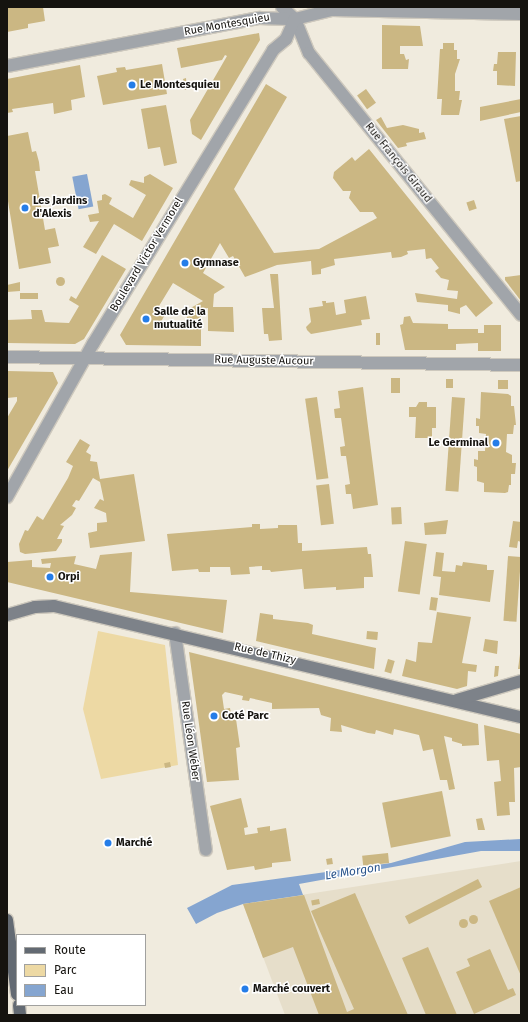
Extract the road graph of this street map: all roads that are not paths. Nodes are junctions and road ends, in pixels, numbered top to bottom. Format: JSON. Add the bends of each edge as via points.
{"nodes":[{"id":1,"x":282,"y":7,"type":"edge"},
{"id":2,"x":521,"y":14,"type":"edge"},
{"id":3,"x":295,"y":18,"type":"junction"},
{"id":4,"x":7,"y":66,"type":"edge"},
{"id":5,"x":521,"y":315,"type":"edge"},
{"id":6,"x":7,"y":357,"type":"edge"},
{"id":7,"x":85,"y":358,"type":"junction"},
{"id":8,"x":521,"y":365,"type":"edge"},
{"id":9,"x":7,"y":497,"type":"edge"},
{"id":10,"x":7,"y":615,"type":"edge"},
{"id":11,"x":175,"y":633,"type":"junction"},
{"id":12,"x":521,"y":681,"type":"edge"},
{"id":13,"x":457,"y":700,"type":"junction"},
{"id":14,"x":521,"y":717,"type":"edge"},
{"id":15,"x":206,"y":850,"type":"dead end"},
{"id":16,"x":7,"y":920,"type":"edge"},
{"id":17,"x":16,"y":987,"type":"edge"}],
"edges":[{"from":1,"to":3,"type":"street","name":"Rue François Giraud"},
{"from":2,"to":3,"type":"street","name":"Rue Montesquieu","via":[[332,10]]},
{"from":3,"to":4,"type":"street","name":"Rue Montesquieu","via":[[259,18]]},
{"from":3,"to":5,"type":"street","name":"Rue François Giraud","via":[[308,53]]},
{"from":3,"to":7,"type":"street","name":"Boulevard Victor Vermorel","via":[[286,39],[272,50]]},
{"from":6,"to":7,"type":"street","name":"Rue Auguste Aucour"},
{"from":7,"to":8,"type":"street","name":"Rue Auguste Aucour"},
{"from":7,"to":9,"type":"street","name":"Boulevard Victor Vermorel"},
{"from":10,"to":11,"type":"main road","name":"Rue de Thizy","via":[[35,607],[54,606]]},
{"from":11,"to":13,"type":"main road","name":"Rue de Thizy"},
{"from":11,"to":15,"type":"street","name":"Rue Léon Wéber"},
{"from":12,"to":13,"type":"main road"},
{"from":13,"to":14,"type":"main road","name":"Rue de Thizy","via":[[471,706]]},
{"from":16,"to":17,"type":"main road"}]}
